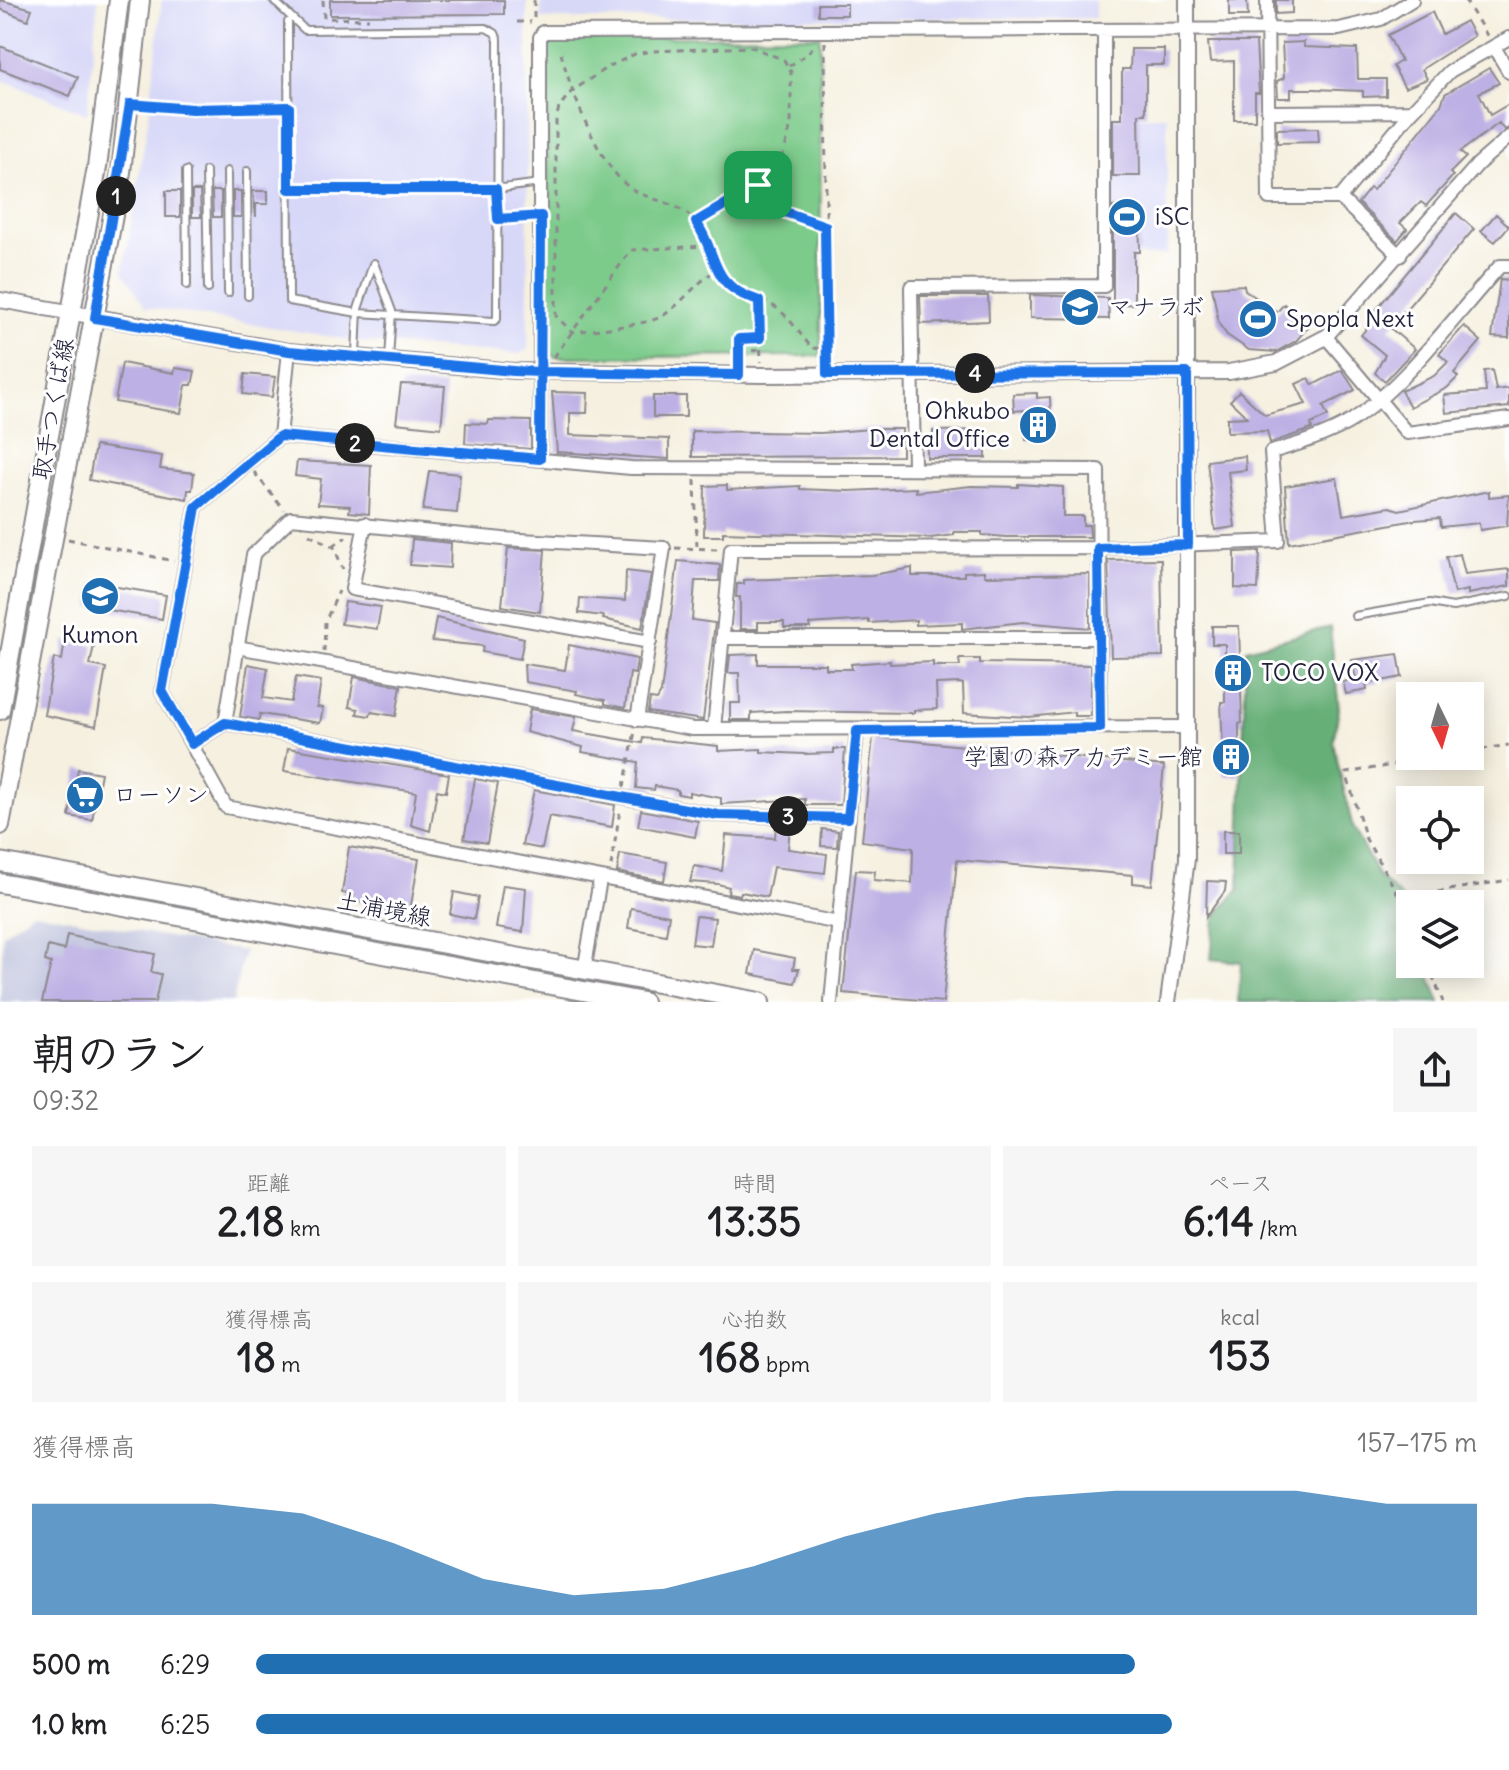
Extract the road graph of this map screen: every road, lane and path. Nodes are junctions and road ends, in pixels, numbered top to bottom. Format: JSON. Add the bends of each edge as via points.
{"nodes":[{"id":1,"x":119,"y":0,"type":"edge"},
{"id":2,"x":140,"y":0,"type":"edge"},
{"id":3,"x":273,"y":0,"type":"edge"},
{"id":4,"x":323,"y":0,"type":"edge"},
{"id":5,"x":534,"y":0,"type":"edge"},
{"id":6,"x":1187,"y":0,"type":"edge"},
{"id":7,"x":1267,"y":0,"type":"edge"},
{"id":8,"x":1412,"y":0,"type":"edge"},
{"id":9,"x":1465,"y":0,"type":"edge"},
{"id":10,"x":288,"y":22,"type":"dead end"},
{"id":11,"x":517,"y":22,"type":"dead end"},
{"id":12,"x":374,"y":29,"type":"junction"},
{"id":13,"x":1268,"y":29,"type":"junction"},
{"id":14,"x":825,"y":30,"type":"junction"},
{"id":15,"x":1104,"y":30,"type":"junction"},
{"id":16,"x":1187,"y":30,"type":"junction"},
{"id":17,"x":1509,"y":38,"type":"edge"},
{"id":18,"x":1494,"y":47,"type":"junction"},
{"id":19,"x":561,"y":53,"type":"dead end"},
{"id":20,"x":789,"y":66,"type":"junction"},
{"id":21,"x":1509,"y":72,"type":"edge"},
{"id":22,"x":571,"y":92,"type":"junction"},
{"id":23,"x":130,"y":104,"type":"junction"},
{"id":24,"x":289,"y":107,"type":"junction"},
{"id":25,"x":1412,"y":111,"type":"junction"},
{"id":26,"x":1268,"y":112,"type":"junction"},
{"id":27,"x":1509,"y":137,"type":"edge"},
{"id":28,"x":186,"y":171,"type":"dead end"},
{"id":29,"x":206,"y":171,"type":"dead end"},
{"id":30,"x":227,"y":171,"type":"dead end"},
{"id":31,"x":247,"y":171,"type":"dead end"},
{"id":32,"x":541,"y":183,"type":"junction"},
{"id":33,"x":758,"y":185,"type":"junction"},
{"id":34,"x":289,"y":189,"type":"junction"},
{"id":35,"x":496,"y":189,"type":"junction"},
{"id":36,"x":1340,"y":198,"type":"junction"},
{"id":37,"x":541,"y":216,"type":"junction"},
{"id":38,"x":498,"y":219,"type":"junction"},
{"id":39,"x":696,"y":222,"type":"junction"},
{"id":40,"x":825,"y":226,"type":"junction"},
{"id":41,"x":706,"y":246,"type":"junction"},
{"id":42,"x":1400,"y":256,"type":"junction"},
{"id":43,"x":1509,"y":266,"type":"edge"},
{"id":44,"x":716,"y":270,"type":"junction"},
{"id":45,"x":187,"y":285,"type":"dead end"},
{"id":46,"x":208,"y":289,"type":"dead end"},
{"id":47,"x":228,"y":293,"type":"dead end"},
{"id":48,"x":248,"y":296,"type":"dead end"},
{"id":49,"x":0,"y":300,"type":"edge"},
{"id":50,"x":759,"y":301,"type":"junction"},
{"id":51,"x":71,"y":313,"type":"junction"},
{"id":52,"x":358,"y":313,"type":"junction"},
{"id":53,"x":392,"y":315,"type":"junction"},
{"id":54,"x":95,"y":318,"type":"junction"},
{"id":55,"x":572,"y":332,"type":"junction"},
{"id":56,"x":1326,"y":337,"type":"junction"},
{"id":57,"x":760,"y":338,"type":"junction"},
{"id":58,"x":827,"y":349,"type":"junction"},
{"id":59,"x":761,"y":350,"type":"junction"},
{"id":60,"x":289,"y":351,"type":"junction"},
{"id":61,"x":739,"y":351,"type":"junction"},
{"id":62,"x":356,"y":358,"type":"junction"},
{"id":63,"x":550,"y":358,"type":"dead end"},
{"id":64,"x":389,"y":361,"type":"junction"},
{"id":65,"x":541,"y":372,"type":"junction"},
{"id":66,"x":913,"y":373,"type":"junction"},
{"id":67,"x":1187,"y":373,"type":"junction"},
{"id":68,"x":827,"y":374,"type":"junction"},
{"id":69,"x":739,"y":375,"type":"junction"},
{"id":70,"x":761,"y":375,"type":"junction"},
{"id":71,"x":1378,"y":401,"type":"junction"},
{"id":72,"x":1509,"y":419,"type":"edge"},
{"id":73,"x":280,"y":436,"type":"junction"},
{"id":74,"x":540,"y":459,"type":"junction"},
{"id":75,"x":247,"y":463,"type":"junction"},
{"id":76,"x":695,"y":467,"type":"junction"},
{"id":77,"x":914,"y":467,"type":"junction"},
{"id":78,"x":291,"y":518,"type":"junction"},
{"id":79,"x":365,"y":524,"type":"junction"},
{"id":80,"x":68,"y":539,"type":"dead end"},
{"id":81,"x":1188,"y":545,"type":"junction"},
{"id":82,"x":664,"y":548,"type":"junction"},
{"id":83,"x":1098,"y":548,"type":"junction"},
{"id":84,"x":697,"y":549,"type":"junction"},
{"id":85,"x":731,"y":549,"type":"junction"},
{"id":86,"x":185,"y":563,"type":"junction"},
{"id":87,"x":1509,"y":596,"type":"edge"},
{"id":88,"x":1355,"y":616,"type":"dead end"},
{"id":89,"x":723,"y":638,"type":"junction"},
{"id":90,"x":1099,"y":638,"type":"junction"},
{"id":91,"x":650,"y":642,"type":"junction"},
{"id":92,"x":237,"y":647,"type":"junction"},
{"id":93,"x":311,"y":652,"type":"dead end"},
{"id":94,"x":328,"y":658,"type":"junction"},
{"id":95,"x":0,"y":710,"type":"edge"},
{"id":96,"x":637,"y":720,"type":"junction"},
{"id":97,"x":225,"y":723,"type":"junction"},
{"id":98,"x":1188,"y":727,"type":"junction"},
{"id":99,"x":1100,"y":728,"type":"junction"},
{"id":100,"x":714,"y":729,"type":"junction"},
{"id":101,"x":857,"y":731,"type":"junction"},
{"id":102,"x":192,"y":744,"type":"junction"},
{"id":103,"x":1509,"y":745,"type":"edge"},
{"id":104,"x":1484,"y":749,"type":"edge"},
{"id":105,"x":1396,"y":764,"type":"edge"},
{"id":106,"x":848,"y":818,"type":"junction"},
{"id":107,"x":0,"y":825,"type":"edge"},
{"id":108,"x":0,"y":862,"type":"edge"},
{"id":109,"x":600,"y":880,"type":"junction"},
{"id":110,"x":1509,"y":880,"type":"edge"},
{"id":111,"x":0,"y":883,"type":"edge"},
{"id":112,"x":1397,"y":890,"type":"edge"},
{"id":113,"x":1450,"y":890,"type":"edge"},
{"id":114,"x":839,"y":923,"type":"junction"},
{"id":115,"x":584,"y":971,"type":"junction"},
{"id":116,"x":1434,"y":978,"type":"edge"},
{"id":117,"x":643,"y":1002,"type":"edge"},
{"id":118,"x":760,"y":1002,"type":"edge"},
{"id":119,"x":831,"y":1002,"type":"edge"},
{"id":120,"x":1168,"y":1002,"type":"edge"},
{"id":121,"x":1443,"y":1002,"type":"edge"}],
"edges":[{"from":1,"to":51,"type":"main road","name":"取手つくば線","via":[[108,104]]},
{"from":2,"to":23,"type":"main road","name":"取手つくば線"},
{"from":3,"to":12,"type":"lane","via":[[305,30]]},
{"from":4,"to":12,"type":"path","via":[[324,18],[368,18]]},
{"from":5,"to":11,"type":"path","via":[[533,22]]},
{"from":6,"to":16,"type":"street"},
{"from":7,"to":13,"type":"street"},
{"from":8,"to":13,"type":"street","via":[[1381,19],[1339,29]]},
{"from":9,"to":18,"type":"path"},
{"from":10,"to":24,"type":"lane"},
{"from":12,"to":35,"type":"lane","via":[[486,28],[495,33]]},
{"from":13,"to":16,"type":"street"},
{"from":13,"to":26,"type":"street"},
{"from":14,"to":15,"type":"street"},
{"from":14,"to":20,"type":"path","via":[[807,54]]},
{"from":14,"to":32,"type":"street","via":[[543,32]]},
{"from":14,"to":40,"type":"path"},
{"from":15,"to":16,"type":"street"},
{"from":15,"to":66,"type":"street","via":[[1104,286],[911,287]]},
{"from":16,"to":67,"type":"street"},
{"from":17,"to":18,"type":"street"},
{"from":18,"to":21,"type":"street"},
{"from":18,"to":25,"type":"street","via":[[1450,71]]},
{"from":19,"to":22,"type":"path"},
{"from":20,"to":22,"type":"path","via":[[752,47],[653,51],[606,68]]},
{"from":20,"to":33,"type":"path","via":[[788,141]]},
{"from":22,"to":39,"type":"path","via":[[618,179]]},
{"from":22,"to":55,"type":"path","via":[[559,107],[555,150],[556,316]]},
{"from":23,"to":24,"type":"lane"},
{"from":23,"to":54,"type":"main road","name":"取手つくば線"},
{"from":24,"to":34,"type":"lane"},
{"from":25,"to":26,"type":"street"},
{"from":25,"to":36,"type":"street"},
{"from":26,"to":36,"type":"street","via":[[1269,198]]},
{"from":27,"to":42,"type":"street","via":[[1478,164]]},
{"from":28,"to":45,"type":"lane"},
{"from":29,"to":46,"type":"lane"},
{"from":30,"to":47,"type":"lane"},
{"from":31,"to":48,"type":"lane"},
{"from":32,"to":35,"type":"lane"},
{"from":32,"to":37,"type":"street"},
{"from":33,"to":39,"type":"path"},
{"from":33,"to":40,"type":"path","via":[[785,212]]},
{"from":34,"to":35,"type":"lane"},
{"from":34,"to":52,"type":"lane","via":[[289,301]]},
{"from":35,"to":38,"type":"lane"},
{"from":36,"to":42,"type":"street"},
{"from":37,"to":38,"type":"lane"},
{"from":37,"to":65,"type":"street"},
{"from":38,"to":53,"type":"lane","via":[[497,319]]},
{"from":39,"to":41,"type":"path"},
{"from":40,"to":58,"type":"path"},
{"from":41,"to":44,"type":"path"},
{"from":41,"to":55,"type":"path","via":[[631,250]]},
{"from":42,"to":56,"type":"street"},
{"from":43,"to":71,"type":"street","via":[[1500,266]]},
{"from":44,"to":50,"type":"path","via":[[740,293]]},
{"from":44,"to":55,"type":"path","via":[[656,320]]},
{"from":49,"to":51,"type":"street"},
{"from":50,"to":57,"type":"path"},
{"from":50,"to":58,"type":"path","via":[[777,308],[812,348]]},
{"from":51,"to":54,"type":"street"},
{"from":51,"to":95,"type":"main road","name":"取手つくば線"},
{"from":52,"to":53,"type":"lane"},
{"from":52,"to":53,"type":"lane","via":[[374,263]]},
{"from":52,"to":62,"type":"lane"},
{"from":53,"to":64,"type":"lane"},
{"from":54,"to":60,"type":"street"},
{"from":54,"to":107,"type":"main road","name":"取手つくば線"},
{"from":55,"to":63,"type":"path"},
{"from":56,"to":67,"type":"street","via":[[1297,355],[1252,370]]},
{"from":56,"to":71,"type":"street"},
{"from":57,"to":59,"type":"path"},
{"from":57,"to":61,"type":"path","via":[[739,339]]},
{"from":58,"to":68,"type":"path"},
{"from":59,"to":61,"type":"path"},
{"from":59,"to":70,"type":"path"},
{"from":60,"to":62,"type":"street"},
{"from":60,"to":73,"type":"street"},
{"from":61,"to":69,"type":"path"},
{"from":62,"to":64,"type":"street"},
{"from":64,"to":65,"type":"street"},
{"from":65,"to":69,"type":"street"},
{"from":65,"to":74,"type":"street"},
{"from":66,"to":67,"type":"street"},
{"from":66,"to":68,"type":"street"},
{"from":66,"to":77,"type":"street"},
{"from":67,"to":81,"type":"street"},
{"from":68,"to":70,"type":"street"},
{"from":69,"to":70,"type":"street"},
{"from":71,"to":72,"type":"street","via":[[1407,433]]},
{"from":71,"to":81,"type":"street","via":[[1346,424],[1271,452],[1278,541]]},
{"from":73,"to":74,"type":"street"},
{"from":73,"to":75,"type":"street"},
{"from":74,"to":76,"type":"street","via":[[631,468]]},
{"from":75,"to":78,"type":"path"},
{"from":75,"to":86,"type":"street","via":[[196,507]]},
{"from":76,"to":77,"type":"street"},
{"from":76,"to":84,"type":"path"},
{"from":77,"to":83,"type":"street","via":[[1098,470]]},
{"from":78,"to":79,"type":"street"},
{"from":78,"to":92,"type":"street","via":[[253,555]]},
{"from":78,"to":94,"type":"path","via":[[298,529],[334,547],[342,565],[343,582],[325,622]]},
{"from":79,"to":82,"type":"street"},
{"from":79,"to":91,"type":"street","via":[[352,589]]},
{"from":80,"to":86,"type":"path"},
{"from":81,"to":83,"type":"street"},
{"from":81,"to":98,"type":"street"},
{"from":82,"to":84,"type":"path"},
{"from":82,"to":91,"type":"street"},
{"from":83,"to":85,"type":"street"},
{"from":83,"to":90,"type":"street"},
{"from":84,"to":85,"type":"path"},
{"from":85,"to":89,"type":"street"},
{"from":86,"to":102,"type":"street","via":[[162,691]]},
{"from":87,"to":88,"type":"lane"},
{"from":89,"to":90,"type":"street"},
{"from":89,"to":100,"type":"street"},
{"from":90,"to":99,"type":"street"},
{"from":91,"to":96,"type":"street"},
{"from":92,"to":94,"type":"street"},
{"from":92,"to":97,"type":"street"},
{"from":93,"to":94,"type":"path"},
{"from":94,"to":96,"type":"street"},
{"from":96,"to":100,"type":"street"},
{"from":97,"to":102,"type":"street"},
{"from":97,"to":106,"type":"street","via":[[718,815]]},
{"from":98,"to":99,"type":"street"},
{"from":98,"to":120,"type":"street","via":[[1186,871]]},
{"from":99,"to":101,"type":"street"},
{"from":100,"to":101,"type":"street"},
{"from":101,"to":106,"type":"street"},
{"from":102,"to":109,"type":"street","via":[[226,807]]},
{"from":103,"to":104,"type":"path"},
{"from":105,"to":112,"type":"path","via":[[1346,773],[1366,839]]},
{"from":106,"to":114,"type":"street"},
{"from":108,"to":115,"type":"main road","name":"土浦境線"},
{"from":109,"to":114,"type":"street"},
{"from":109,"to":115,"type":"street"},
{"from":110,"to":113,"type":"path"},
{"from":111,"to":117,"type":"main road","name":"土浦境線"},
{"from":114,"to":119,"type":"street"},
{"from":115,"to":118,"type":"main road","name":"土浦境線"},
{"from":116,"to":121,"type":"path"}]}
